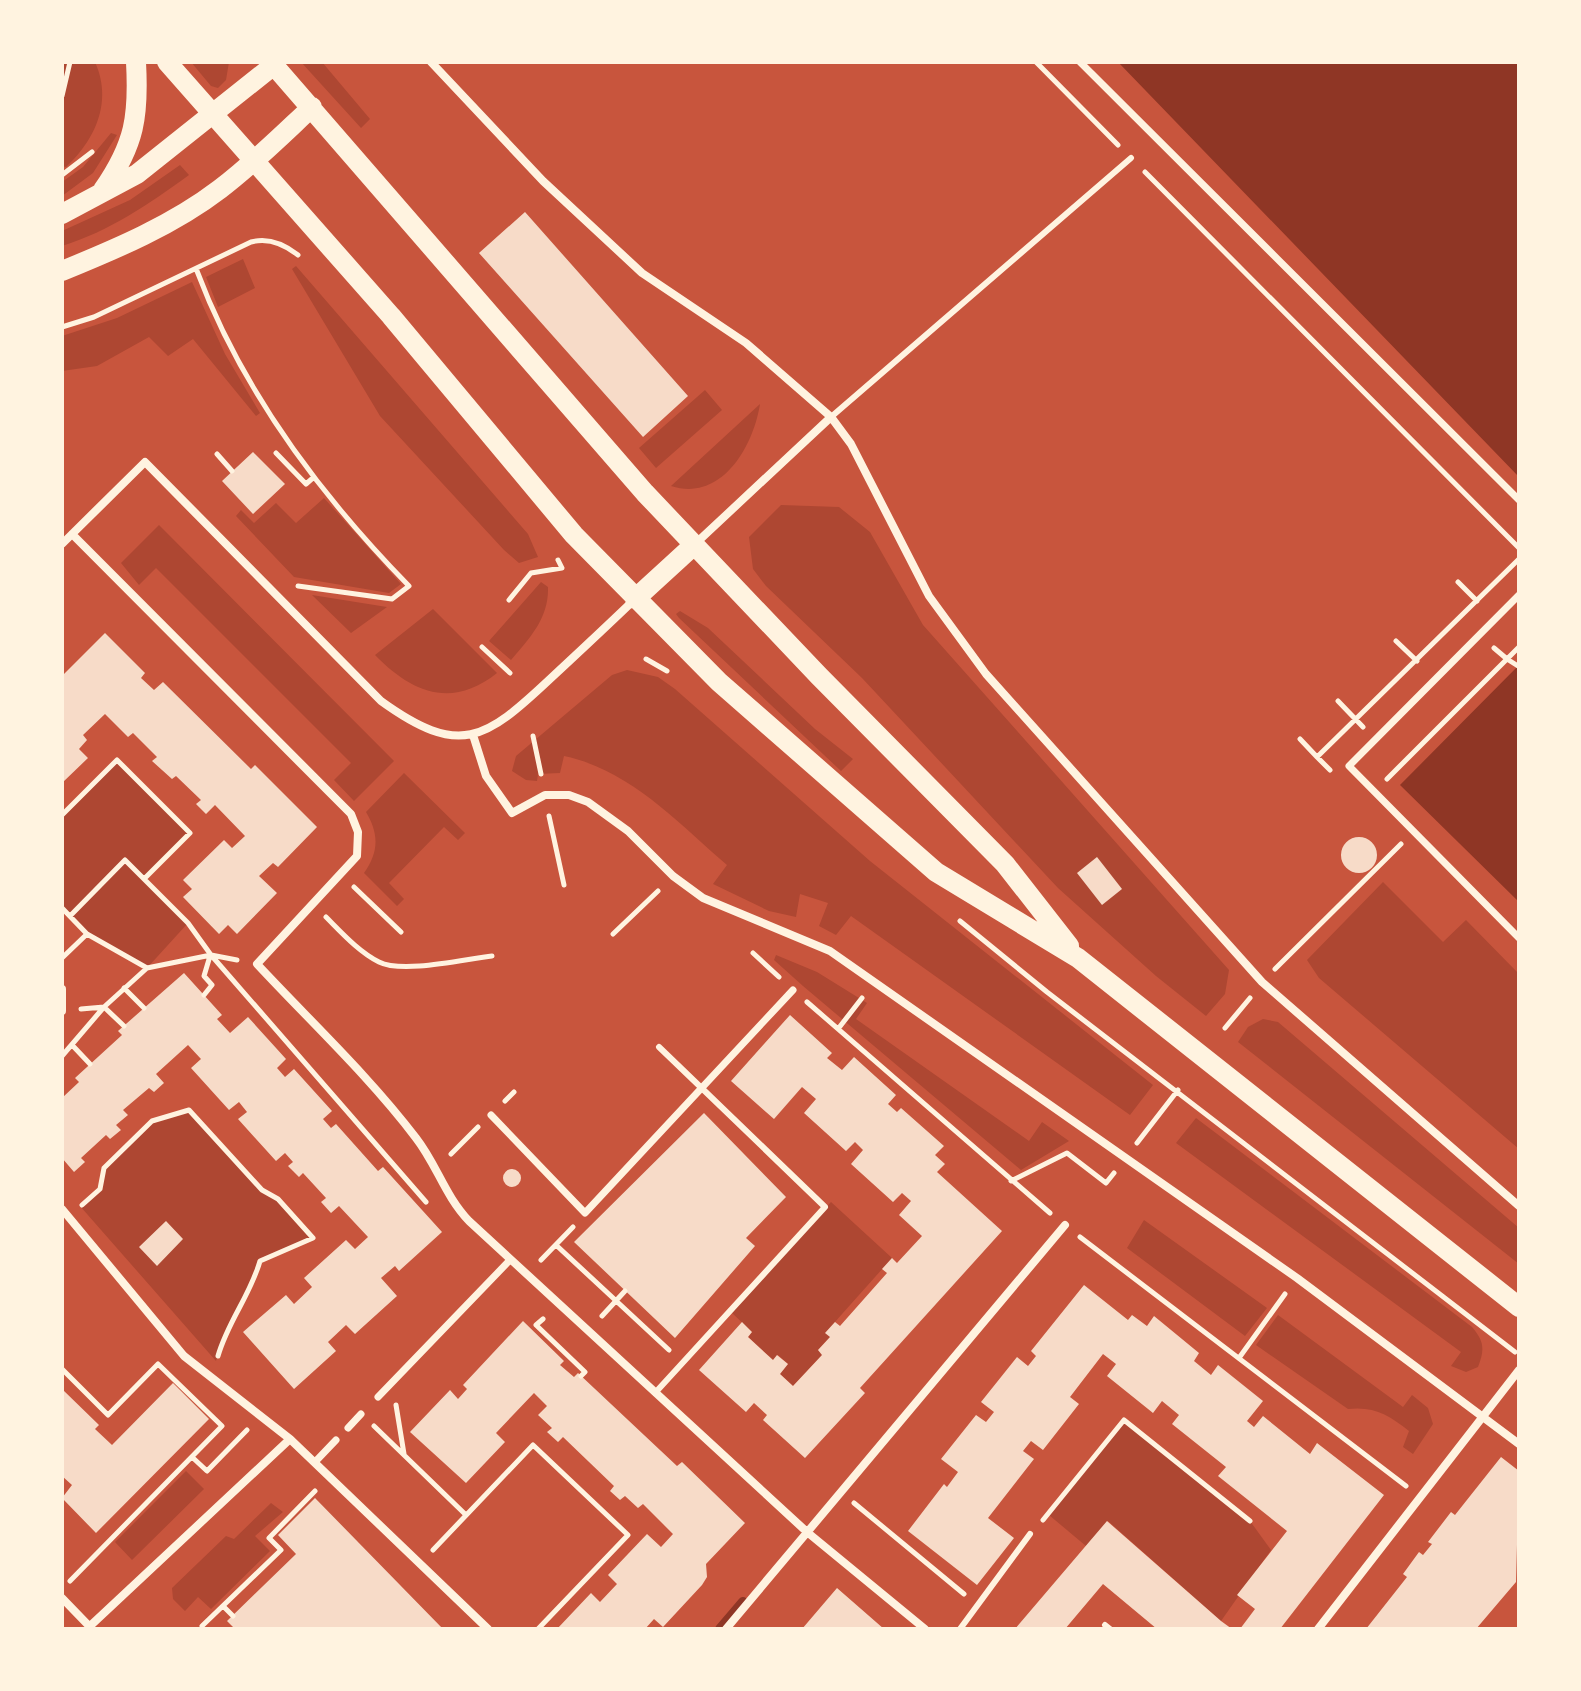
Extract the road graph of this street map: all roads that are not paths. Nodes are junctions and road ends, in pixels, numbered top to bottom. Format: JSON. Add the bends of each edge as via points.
{"nodes":[{"id":1,"x":136,"y":62,"type":"edge"},
{"id":2,"x":167,"y":62,"type":"edge"},
{"id":3,"x":431,"y":62,"type":"edge"},
{"id":4,"x":1080,"y":62,"type":"edge"},
{"id":5,"x":273,"y":64,"type":"edge"},
{"id":6,"x":312,"y":107,"type":"junction"},
{"id":7,"x":213,"y":116,"type":"junction"},
{"id":8,"x":1131,"y":158,"type":"road end"},
{"id":9,"x":255,"y":161,"type":"junction"},
{"id":10,"x":97,"y":198,"type":"junction"},
{"id":11,"x":62,"y":214,"type":"edge"},
{"id":12,"x":62,"y":271,"type":"edge"},
{"id":13,"x":831,"y":417,"type":"junction"},
{"id":14,"x":1519,"y":500,"type":"edge"},
{"id":15,"x":72,"y":534,"type":"junction"},
{"id":16,"x":62,"y":544,"type":"edge"},
{"id":17,"x":694,"y":545,"type":"junction"},
{"id":18,"x":1519,"y":595,"type":"edge"},
{"id":19,"x":635,"y":599,"type":"junction"},
{"id":20,"x":473,"y":735,"type":"junction"},
{"id":21,"x":1519,"y":938,"type":"edge"},
{"id":22,"x":1078,"y":958,"type":"junction"},
{"id":23,"x":62,"y":989,"type":"edge"},
{"id":24,"x":793,"y":990,"type":"road end"},
{"id":25,"x":62,"y":1011,"type":"edge"},
{"id":26,"x":659,"y":1047,"type":"dead end"},
{"id":27,"x":702,"y":1090,"type":"junction"},
{"id":28,"x":491,"y":1115,"type":"road end"},
{"id":29,"x":1519,"y":1206,"type":"edge"},
{"id":30,"x":62,"y":1209,"type":"edge"},
{"id":31,"x":1065,"y":1225,"type":"road end"},
{"id":32,"x":510,"y":1260,"type":"junction"},
{"id":33,"x":1519,"y":1307,"type":"edge"},
{"id":34,"x":1519,"y":1370,"type":"edge"},
{"id":35,"x":655,"y":1393,"type":"junction"},
{"id":36,"x":378,"y":1397,"type":"dead end"},
{"id":37,"x":361,"y":1414,"type":"road end"},
{"id":38,"x":1481,"y":1415,"type":"junction"},
{"id":39,"x":348,"y":1428,"type":"dead end"},
{"id":40,"x":290,"y":1439,"type":"junction"},
{"id":41,"x":336,"y":1440,"type":"dead end"},
{"id":42,"x":1519,"y":1444,"type":"edge"},
{"id":43,"x":315,"y":1462,"type":"junction"},
{"id":44,"x":807,"y":1532,"type":"junction"},
{"id":45,"x":1030,"y":1534,"type":"road end"},
{"id":46,"x":62,"y":1598,"type":"edge"},
{"id":47,"x":90,"y":1628,"type":"edge"},
{"id":48,"x":488,"y":1629,"type":"edge"},
{"id":49,"x":726,"y":1629,"type":"edge"},
{"id":50,"x":925,"y":1629,"type":"edge"},
{"id":51,"x":960,"y":1629,"type":"edge"},
{"id":52,"x":1318,"y":1629,"type":"edge"}],
"edges":[{"from":1,"to":10,"type":"main road","via":[[133,134]]},
{"from":2,"to":7,"type":"main road"},
{"from":3,"to":13,"type":"street","via":[[543,181],[642,273],[746,343]]},
{"from":4,"to":14,"type":"street"},
{"from":5,"to":6,"type":"main road"},
{"from":5,"to":7,"type":"main road"},
{"from":6,"to":9,"type":"main road"},
{"from":6,"to":17,"type":"main road"},
{"from":7,"to":9,"type":"main road"},
{"from":7,"to":10,"type":"main road"},
{"from":8,"to":13,"type":"lane"},
{"from":9,"to":12,"type":"main road","via":[[170,220]]},
{"from":9,"to":19,"type":"main road","via":[[574,535]]},
{"from":10,"to":11,"type":"main road"},
{"from":13,"to":17,"type":"street"},
{"from":13,"to":29,"type":"street","via":[[856,454],[929,596],[986,674],[1262,982]]},
{"from":15,"to":16,"type":"street"},
{"from":15,"to":20,"type":"street","via":[[145,462],[381,701],[429,729]]},
{"from":15,"to":32,"type":"street","via":[[351,814],[358,832],[357,856],[257,964],[398,1115],[456,1207]]},
{"from":17,"to":19,"type":"main road"},
{"from":17,"to":22,"type":"main road","via":[[1005,864]]},
{"from":18,"to":21,"type":"street","via":[[1349,766]]},
{"from":19,"to":20,"type":"street","via":[[509,718]]},
{"from":19,"to":22,"type":"main road","via":[[815,769],[936,872]]},
{"from":20,"to":38,"type":"street","via":[[486,776],[512,813],[545,795],[569,795],[602,810],[703,898],[830,951],[1297,1278]]},
{"from":22,"to":33,"type":"main road"},
{"from":23,"to":25,"type":"street"},
{"from":24,"to":27,"type":"street"},
{"from":26,"to":27,"type":"lane"},
{"from":27,"to":28,"type":"street","via":[[585,1213]]},
{"from":27,"to":35,"type":"lane","via":[[825,1207]]},
{"from":30,"to":40,"type":"street","via":[[184,1356]]},
{"from":31,"to":44,"type":"street"},
{"from":32,"to":35,"type":"street"},
{"from":32,"to":36,"type":"street"},
{"from":34,"to":38,"type":"street"},
{"from":35,"to":44,"type":"street"},
{"from":37,"to":39,"type":"street"},
{"from":38,"to":42,"type":"street"},
{"from":38,"to":52,"type":"street"},
{"from":40,"to":43,"type":"street"},
{"from":40,"to":47,"type":"street"},
{"from":41,"to":43,"type":"street"},
{"from":43,"to":48,"type":"street"},
{"from":44,"to":49,"type":"street"},
{"from":44,"to":50,"type":"street"},
{"from":45,"to":51,"type":"lane"},
{"from":46,"to":47,"type":"street"}]}
